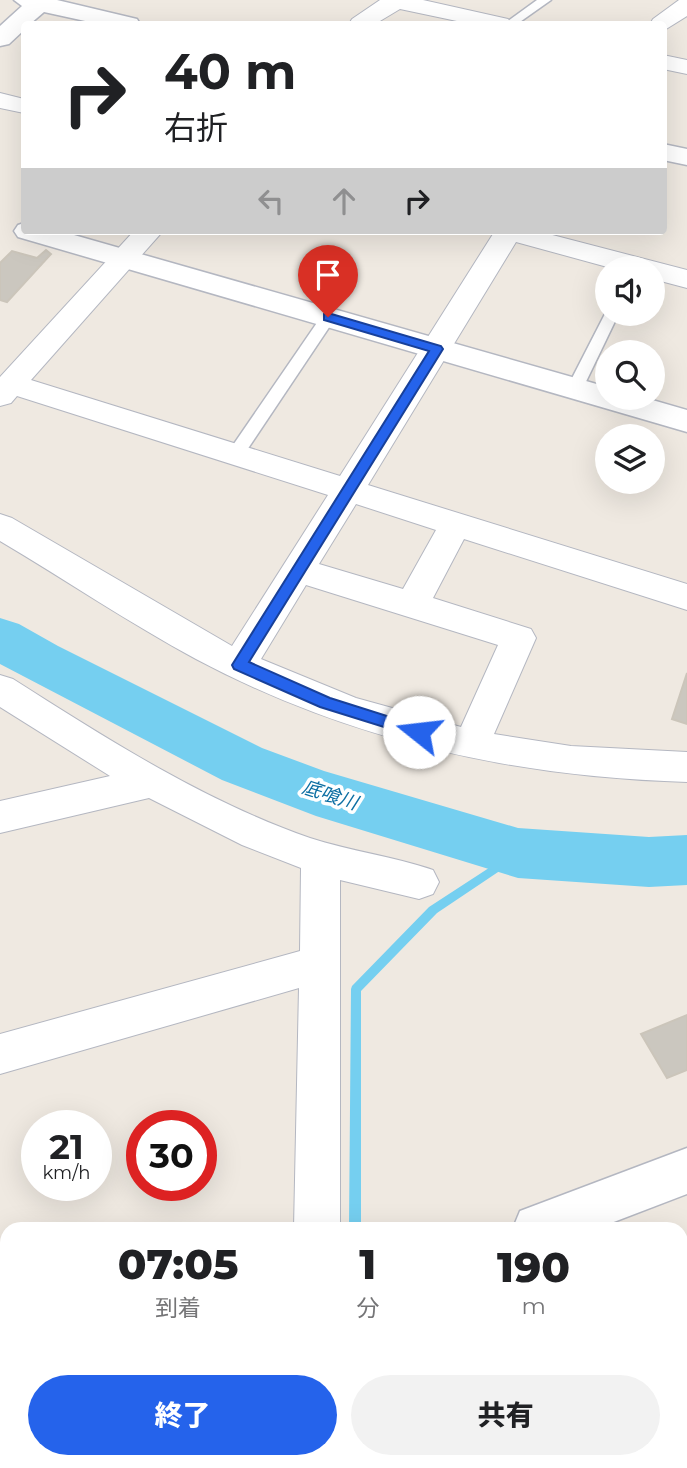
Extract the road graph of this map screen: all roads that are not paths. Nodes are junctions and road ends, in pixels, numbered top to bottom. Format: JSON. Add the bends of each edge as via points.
{"nodes":[{"id":1,"x":395,"y":0,"type":"edge"},
{"id":2,"x":545,"y":0,"type":"edge"},
{"id":3,"x":36,"y":1,"type":"edge"},
{"id":4,"x":687,"y":5,"type":"edge"},
{"id":5,"x":116,"y":21,"type":"edge"},
{"id":6,"x":364,"y":21,"type":"edge"},
{"id":7,"x":487,"y":21,"type":"edge"},
{"id":8,"x":514,"y":21,"type":"edge"},
{"id":9,"x":665,"y":21,"type":"edge"},
{"id":10,"x":0,"y":38,"type":"edge"},
{"id":11,"x":667,"y":63,"type":"edge"},
{"id":12,"x":687,"y":67,"type":"edge"},
{"id":13,"x":0,"y":100,"type":"edge"},
{"id":14,"x":21,"y":105,"type":"edge"},
{"id":15,"x":667,"y":153,"type":"edge"},
{"id":16,"x":687,"y":157,"type":"edge"},
{"id":17,"x":0,"y":223,"type":"edge"},
{"id":18,"x":21,"y":229,"type":"edge"},
{"id":19,"x":40,"y":235,"type":"edge"},
{"id":20,"x":146,"y":235,"type":"edge"},
{"id":21,"x":505,"y":235,"type":"edge"},
{"id":22,"x":522,"y":235,"type":"edge"},
{"id":23,"x":598,"y":256,"type":"edge"},
{"id":24,"x":125,"y":259,"type":"junction"},
{"id":25,"x":665,"y":274,"type":"edge"},
{"id":26,"x":687,"y":279,"type":"edge"},
{"id":27,"x":328,"y":317,"type":"junction"},
{"id":28,"x":606,"y":326,"type":"edge"},
{"id":29,"x":436,"y":349,"type":"junction"},
{"id":30,"x":575,"y":388,"type":"junction"},
{"id":31,"x":5,"y":390,"type":"edge"},
{"id":32,"x":687,"y":421,"type":"edge"},
{"id":33,"x":235,"y":455,"type":"junction"},
{"id":34,"x":348,"y":490,"type":"junction"},
{"id":35,"x":456,"y":524,"type":"junction"},
{"id":36,"x":0,"y":526,"type":"edge"},
{"id":37,"x":299,"y":570,"type":"junction"},
{"id":38,"x":687,"y":597,"type":"edge"},
{"id":39,"x":412,"y":605,"type":"junction"},
{"id":40,"x":239,"y":665,"type":"junction"},
{"id":41,"x":0,"y":689,"type":"edge"},
{"id":42,"x":471,"y":745,"type":"junction"},
{"id":43,"x":687,"y":767,"type":"edge"},
{"id":44,"x":152,"y":782,"type":"junction"},
{"id":45,"x":0,"y":817,"type":"edge"},
{"id":46,"x":321,"y":856,"type":"junction"},
{"id":47,"x":419,"y":882,"type":"dead end"},
{"id":48,"x":320,"y":964,"type":"junction"},
{"id":49,"x":0,"y":1054,"type":"edge"},
{"id":50,"x":687,"y":1171,"type":"edge"},
{"id":51,"x":317,"y":1222,"type":"edge"},
{"id":52,"x":553,"y":1222,"type":"edge"}],
"edges":[{"from":1,"to":6,"type":"street"},
{"from":1,"to":7,"type":"street"},
{"from":2,"to":8,"type":"lane"},
{"from":3,"to":5,"type":"street"},
{"from":3,"to":10,"type":"street"},
{"from":4,"to":9,"type":"street"},
{"from":11,"to":12,"type":"street"},
{"from":13,"to":14,"type":"street"},
{"from":15,"to":16,"type":"street"},
{"from":17,"to":18,"type":"street"},
{"from":19,"to":24,"type":"street"},
{"from":20,"to":24,"type":"street"},
{"from":21,"to":29,"type":"street"},
{"from":22,"to":23,"type":"street"},
{"from":24,"to":27,"type":"street"},
{"from":24,"to":31,"type":"street"},
{"from":25,"to":26,"type":"street"},
{"from":27,"to":29,"type":"street"},
{"from":27,"to":33,"type":"lane"},
{"from":28,"to":30,"type":"lane"},
{"from":29,"to":30,"type":"street"},
{"from":29,"to":34,"type":"street"},
{"from":30,"to":32,"type":"street"},
{"from":31,"to":33,"type":"street"},
{"from":33,"to":34,"type":"street"},
{"from":34,"to":35,"type":"street"},
{"from":34,"to":37,"type":"street"},
{"from":35,"to":38,"type":"street"},
{"from":35,"to":39,"type":"street"},
{"from":36,"to":40,"type":"street"},
{"from":37,"to":39,"type":"street"},
{"from":37,"to":40,"type":"street"},
{"from":39,"to":42,"type":"street","via":[[519,638]]},
{"from":40,"to":42,"type":"street","via":[[325,702]]},
{"from":41,"to":44,"type":"street"},
{"from":42,"to":43,"type":"street","via":[[623,767]]},
{"from":44,"to":45,"type":"street"},
{"from":44,"to":46,"type":"street","via":[[188,803],[296,850]]},
{"from":46,"to":47,"type":"street"},
{"from":46,"to":48,"type":"street"},
{"from":48,"to":49,"type":"street"},
{"from":48,"to":51,"type":"street"},
{"from":50,"to":52,"type":"street"}]}
